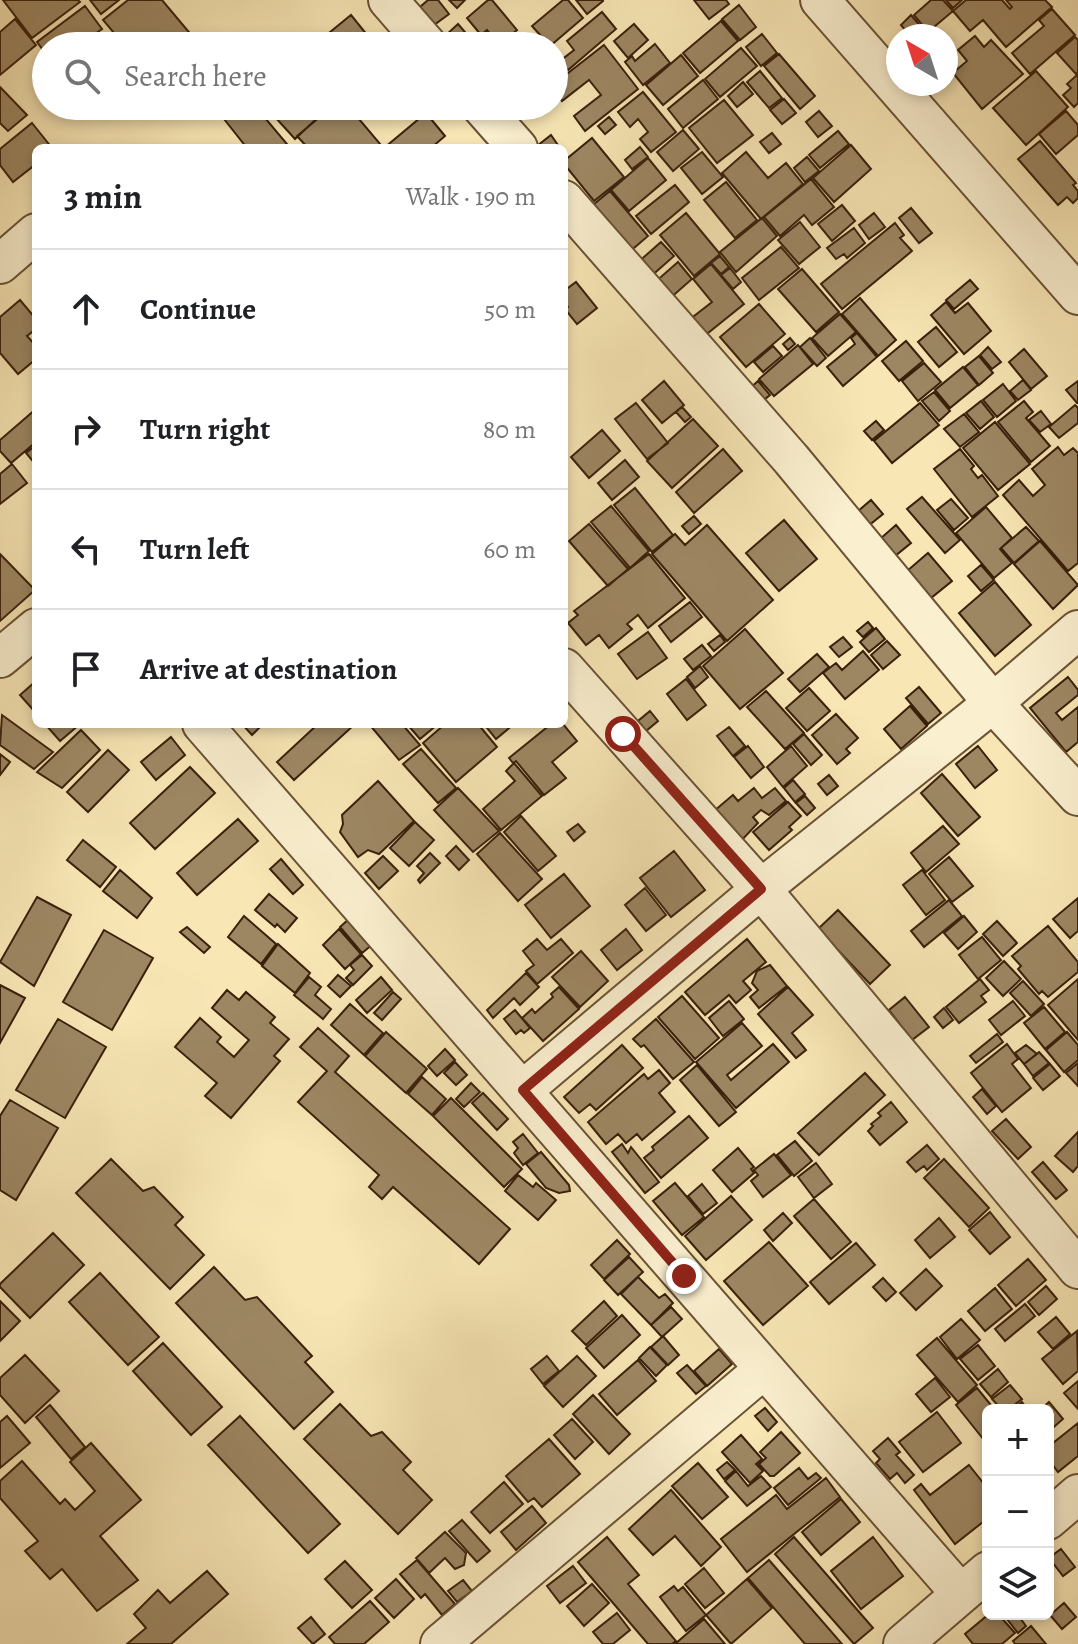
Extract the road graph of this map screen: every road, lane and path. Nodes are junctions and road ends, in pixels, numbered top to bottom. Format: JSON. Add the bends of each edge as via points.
{"nodes":[{"id":1,"x":388,"y":0,"type":"edge"},
{"id":2,"x":820,"y":0,"type":"edge"},
{"id":3,"x":416,"y":32,"type":"edge"},
{"id":4,"x":493,"y":120,"type":"edge"},
{"id":5,"x":514,"y":144,"type":"edge"},
{"id":6,"x":568,"y":205,"type":"edge"},
{"id":7,"x":32,"y":236,"type":"edge"},
{"id":8,"x":0,"y":264,"type":"edge"},
{"id":9,"x":1078,"y":295,"type":"edge"},
{"id":10,"x":1078,"y":630,"type":"edge"},
{"id":11,"x":32,"y":631,"type":"edge"},
{"id":12,"x":0,"y":658,"type":"edge"},
{"id":13,"x":568,"y":672,"type":"edge"},
{"id":14,"x":993,"y":703,"type":"junction"},
{"id":15,"x":206,"y":728,"type":"edge"},
{"id":16,"x":1078,"y":796,"type":"edge"},
{"id":17,"x":761,"y":889,"type":"junction"},
{"id":18,"x":523,"y":1090,"type":"junction"},
{"id":19,"x":1078,"y":1269,"type":"edge"},
{"id":20,"x":764,"y":1369,"type":"junction"},
{"id":21,"x":1078,"y":1494,"type":"edge"},
{"id":22,"x":1054,"y":1515,"type":"edge"},
{"id":23,"x":974,"y":1582,"type":"edge"},
{"id":24,"x":440,"y":1644,"type":"edge"},
{"id":25,"x":903,"y":1644,"type":"edge"}],
"edges":[{"from":1,"to":3,"type":"street"},
{"from":2,"to":9,"type":"street"},
{"from":4,"to":5,"type":"street"},
{"from":6,"to":14,"type":"street","via":[[791,459]]},
{"from":7,"to":8,"type":"street"},
{"from":10,"to":14,"type":"street"},
{"from":11,"to":12,"type":"street"},
{"from":13,"to":17,"type":"street"},
{"from":14,"to":16,"type":"street"},
{"from":14,"to":17,"type":"street"},
{"from":15,"to":18,"type":"street"},
{"from":17,"to":18,"type":"street"},
{"from":17,"to":19,"type":"street"},
{"from":18,"to":20,"type":"street"},
{"from":20,"to":23,"type":"street"},
{"from":20,"to":24,"type":"street"},
{"from":21,"to":22,"type":"street"},
{"from":23,"to":25,"type":"street"}]}
